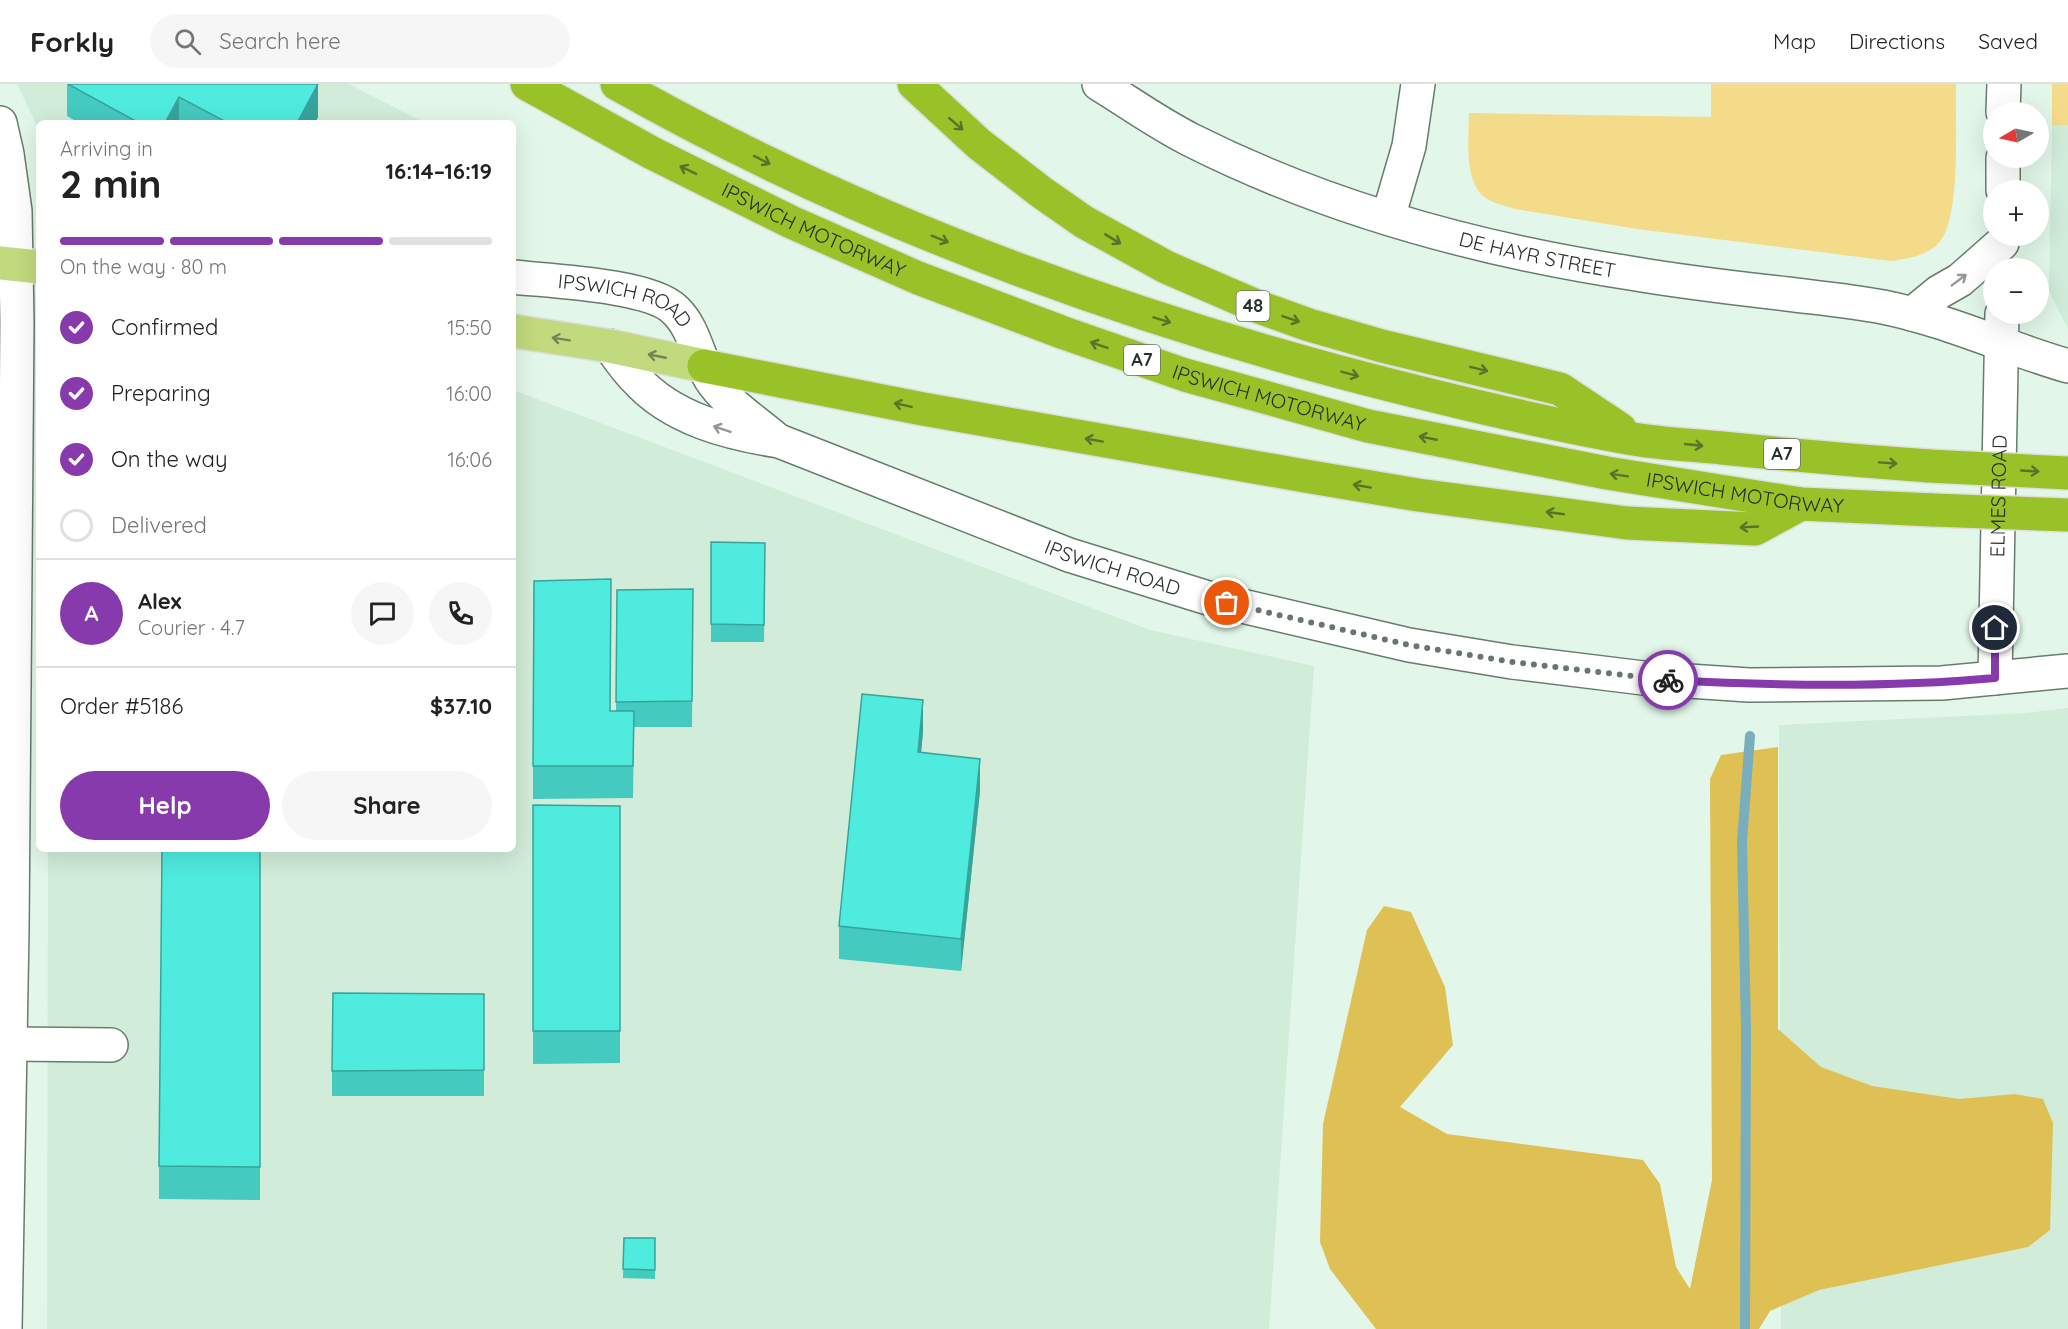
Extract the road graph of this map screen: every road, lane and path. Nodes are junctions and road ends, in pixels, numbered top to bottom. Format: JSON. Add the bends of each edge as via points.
{"nodes":[{"id":1,"x":527,"y":84,"type":"edge"},
{"id":2,"x":617,"y":84,"type":"edge"},
{"id":3,"x":914,"y":84,"type":"edge"},
{"id":4,"x":1100,"y":84,"type":"edge"},
{"id":5,"x":1418,"y":84,"type":"edge"},
{"id":6,"x":2004,"y":84,"type":"edge"},
{"id":7,"x":2004,"y":102,"type":"edge"},
{"id":8,"x":0,"y":123,"type":"edge"},
{"id":9,"x":18,"y":212,"type":"edge"},
{"id":10,"x":1388,"y":218,"type":"junction"},
{"id":11,"x":2002,"y":249,"type":"edge"},
{"id":12,"x":18,"y":265,"type":"edge"},
{"id":13,"x":516,"y":277,"type":"edge"},
{"id":14,"x":1912,"y":314,"type":"junction"},
{"id":15,"x":2001,"y":329,"type":"edge"},
{"id":16,"x":516,"y":331,"type":"edge"},
{"id":17,"x":610,"y":346,"type":"junction"},
{"id":18,"x":704,"y":366,"type":"junction"},
{"id":19,"x":2068,"y":366,"type":"edge"},
{"id":20,"x":1636,"y":440,"type":"junction"},
{"id":21,"x":779,"y":441,"type":"junction"},
{"id":22,"x":2068,"y":473,"type":"edge"},
{"id":23,"x":1801,"y":504,"type":"junction"},
{"id":24,"x":2068,"y":515,"type":"edge"},
{"id":25,"x":26,"y":545,"type":"edge"},
{"id":26,"x":2068,"y":671,"type":"edge"},
{"id":27,"x":1995,"y":678,"type":"junction"},
{"id":28,"x":6,"y":929,"type":"edge"},
{"id":29,"x":10,"y":1044,"type":"junction"},
{"id":30,"x":111,"y":1045,"type":"dead end"},
{"id":31,"x":5,"y":1329,"type":"edge"}],
"edges":[{"from":23,"to":1,"type":"highway","name":"IPSWICH MOTORWAY","number":"A7","one_way":true,"via":[[1607,473],[1368,426],[1185,375],[896,269],[652,153]]},
{"from":2,"to":20,"type":"highway","name":"IPSWICH MOTORWAY","number":"A7","one_way":true,"via":[[794,175],[1040,279],[1138,313],[1436,398]]},
{"from":3,"to":20,"type":"highway","number":"48","one_way":true,"via":[[979,144],[1041,192],[1084,222],[1166,267],[1309,325],[1560,389]]},
{"from":4,"to":10,"type":"street","name":"DE HAYR STREET","via":[[1188,138],[1236,162]]},
{"from":5,"to":10,"type":"street","via":[[1409,146]]},
{"from":6,"to":7,"type":"street"},
{"from":8,"to":9,"type":"street"},
{"from":9,"to":12,"type":"street"},
{"from":10,"to":14,"type":"street","name":"DE HAYR STREET","via":[[1514,251],[1608,270],[1844,301]]},
{"from":14,"to":11,"type":"street","one_way":true},
{"from":12,"to":25,"type":"street"},
{"from":13,"to":18,"type":"street","name":"IPSWICH ROAD","via":[[629,290],[659,298],[684,321]]},
{"from":14,"to":15,"type":"street","name":"DE HAYR STREET"},
{"from":15,"to":19,"type":"street"},
{"from":15,"to":27,"type":"street","name":"ELMES ROAD"},
{"from":17,"to":16,"type":"main road","name":"IPSWICH ROAD","one_way":true},
{"from":18,"to":17,"type":"main road","name":"IPSWICH ROAD","one_way":true},
{"from":21,"to":17,"type":"street","name":"IPSWICH ROAD","one_way":true,"via":[[741,435],[674,408],[636,380]]},
{"from":18,"to":21,"type":"street","name":"IPSWICH ROAD","via":[[718,389]]},
{"from":23,"to":18,"type":"highway","one_way":true,"via":[[1755,529],[1628,523],[1293,474]]},
{"from":20,"to":22,"type":"highway","name":"IPSWICH MOTORWAY","number":"A7","one_way":true,"bridge":true,"via":[[1929,466]]},
{"from":21,"to":27,"type":"street","name":"IPSWICH ROAD","via":[[1069,555],[1208,598],[1409,645],[1642,678],[1737,684],[1897,684]]},
{"from":23,"to":24,"type":"highway","name":"IPSWICH MOTORWAY","number":"A7","bridge":true},
{"from":25,"to":28,"type":"street"},
{"from":26,"to":27,"type":"street","name":"IPSWICH ROAD"},
{"from":28,"to":29,"type":"street"},
{"from":29,"to":30,"type":"street"},
{"from":29,"to":31,"type":"street"}]}
